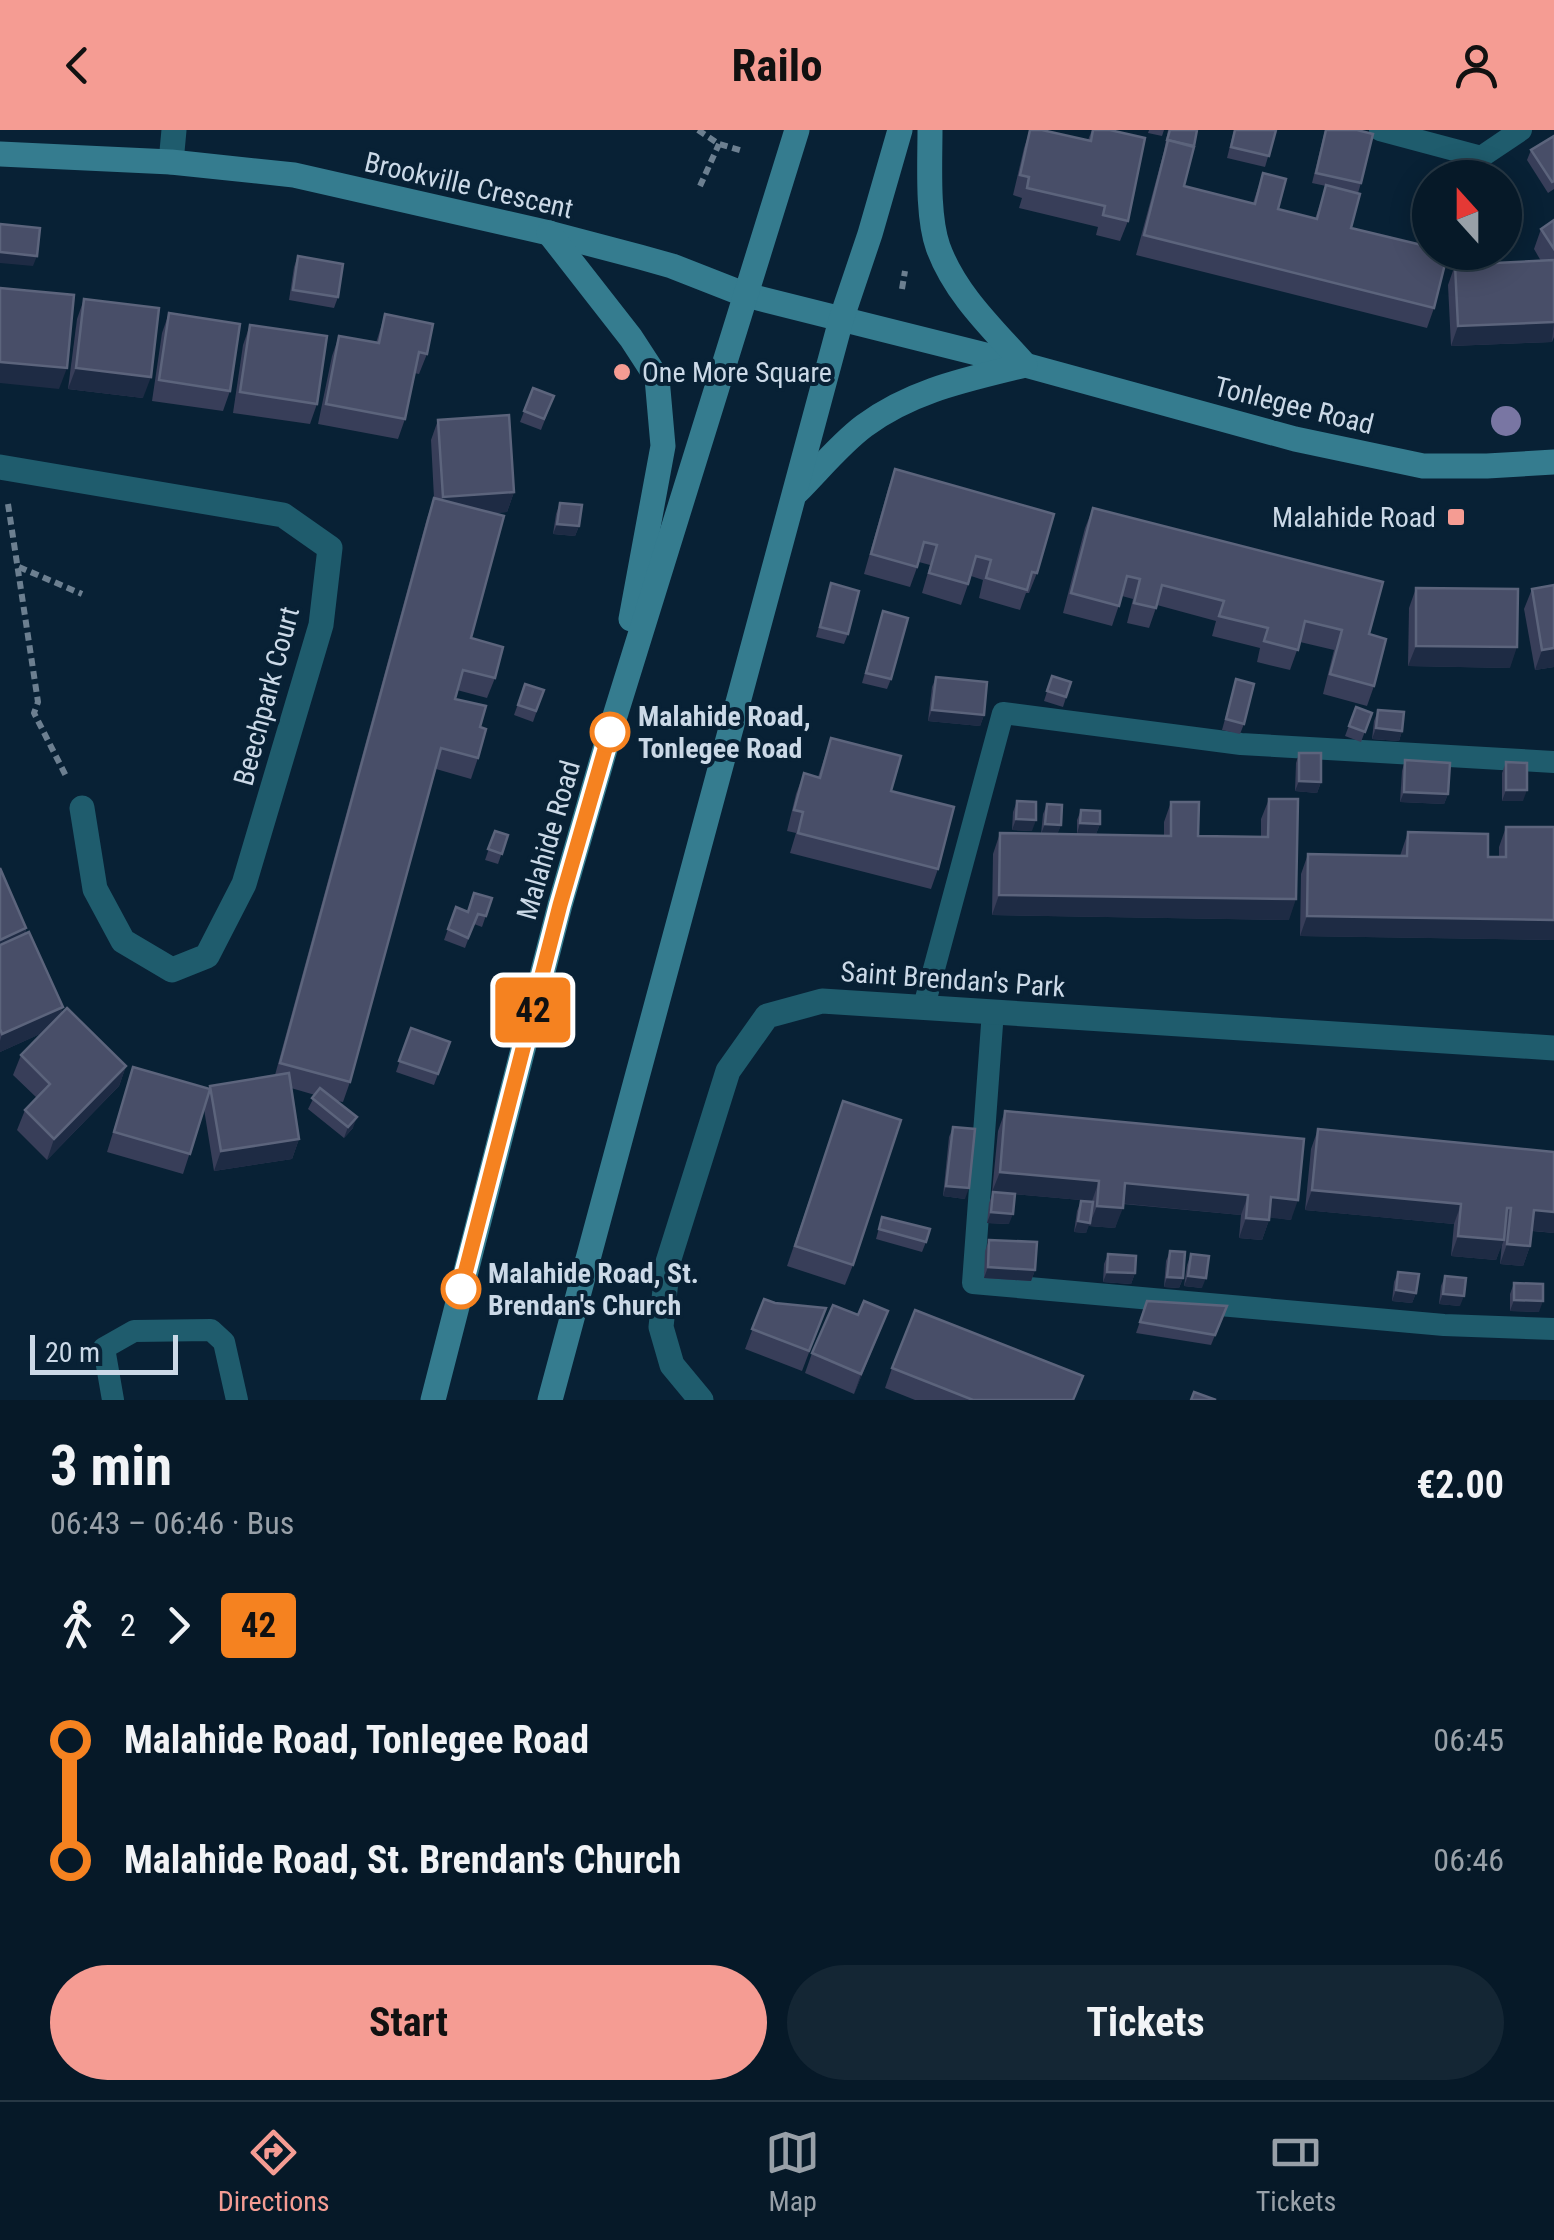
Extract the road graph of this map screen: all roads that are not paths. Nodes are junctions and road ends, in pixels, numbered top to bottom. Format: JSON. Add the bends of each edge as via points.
{"nodes":[{"id":1,"x":174,"y":130,"type":"edge"},
{"id":2,"x":797,"y":130,"type":"edge"},
{"id":3,"x":900,"y":130,"type":"edge"},
{"id":4,"x":930,"y":130,"type":"edge"},
{"id":5,"x":1380,"y":130,"type":"edge"},
{"id":6,"x":1521,"y":130,"type":"edge"},
{"id":7,"x":0,"y":154,"type":"edge"},
{"id":8,"x":171,"y":162,"type":"junction"},
{"id":9,"x":549,"y":233,"type":"junction"},
{"id":10,"x":746,"y":294,"type":"junction"},
{"id":11,"x":841,"y":320,"type":"junction"},
{"id":12,"x":1026,"y":365,"type":"junction"},
{"id":13,"x":1554,"y":462,"type":"edge"},
{"id":14,"x":1,"y":468,"type":"edge"},
{"id":15,"x":794,"y":494,"type":"junction"},
{"id":16,"x":610,"y":732,"type":"junction"},
{"id":17,"x":1554,"y":762,"type":"edge"},
{"id":18,"x":82,"y":808,"type":"road end"},
{"id":19,"x":924,"y":1006,"type":"junction"},
{"id":20,"x":993,"y":1011,"type":"junction"},
{"id":21,"x":1554,"y":1048,"type":"edge"},
{"id":22,"x":1554,"y":1330,"type":"edge"},
{"id":23,"x":112,"y":1400,"type":"edge"},
{"id":24,"x":237,"y":1400,"type":"edge"},
{"id":25,"x":432,"y":1400,"type":"edge"},
{"id":26,"x":550,"y":1400,"type":"edge"},
{"id":27,"x":701,"y":1400,"type":"edge"}],
"edges":[{"from":1,"to":8,"type":"street"},
{"from":2,"to":10,"type":"main road","name":"Malahide Road"},
{"from":3,"to":11,"type":"main road"},
{"from":4,"to":12,"type":"main road","via":[[936,243],[980,318]]},
{"from":5,"to":6,"type":"lane","via":[[1482,157]]},
{"from":7,"to":8,"type":"main road","name":"Brookville Crescent"},
{"from":8,"to":9,"type":"main road","name":"Brookville Crescent","via":[[294,176]]},
{"from":9,"to":10,"type":"main road","name":"Brookville Crescent"},
{"from":9,"to":16,"type":"main road","via":[[657,378],[663,446]]},
{"from":10,"to":11,"type":"main road","name":"Tonlegee Road"},
{"from":10,"to":16,"type":"main road","name":"Malahide Road"},
{"from":11,"to":12,"type":"main road","name":"Tonlegee Road"},
{"from":11,"to":15,"type":"main road"},
{"from":12,"to":13,"type":"main road","name":"Tonlegee Road","via":[[1294,439],[1424,466]]},
{"from":12,"to":15,"type":"main road","via":[[912,396],[860,428]]},
{"from":14,"to":18,"type":"street","name":"Beechpark Court","via":[[283,515],[330,548],[320,625],[244,884],[207,956],[172,970],[123,941],[94,889]]},
{"from":15,"to":26,"type":"main road"},
{"from":16,"to":25,"type":"main road","name":"Malahide Road"},
{"from":17,"to":19,"type":"lane","via":[[1241,744],[1003,712]]},
{"from":19,"to":20,"type":"street","name":"Saint Brendan's Park"},
{"from":19,"to":27,"type":"street","name":"Saint Brendan's Park","via":[[822,1001],[767,1016],[728,1070],[668,1262],[661,1327],[672,1365]]},
{"from":20,"to":21,"type":"street","name":"Saint Brendan's Park"},
{"from":20,"to":22,"type":"lane","via":[[973,1283]]},
{"from":23,"to":24,"type":"lane","via":[[104,1348],[134,1331],[211,1330],[224,1342]]}]}
